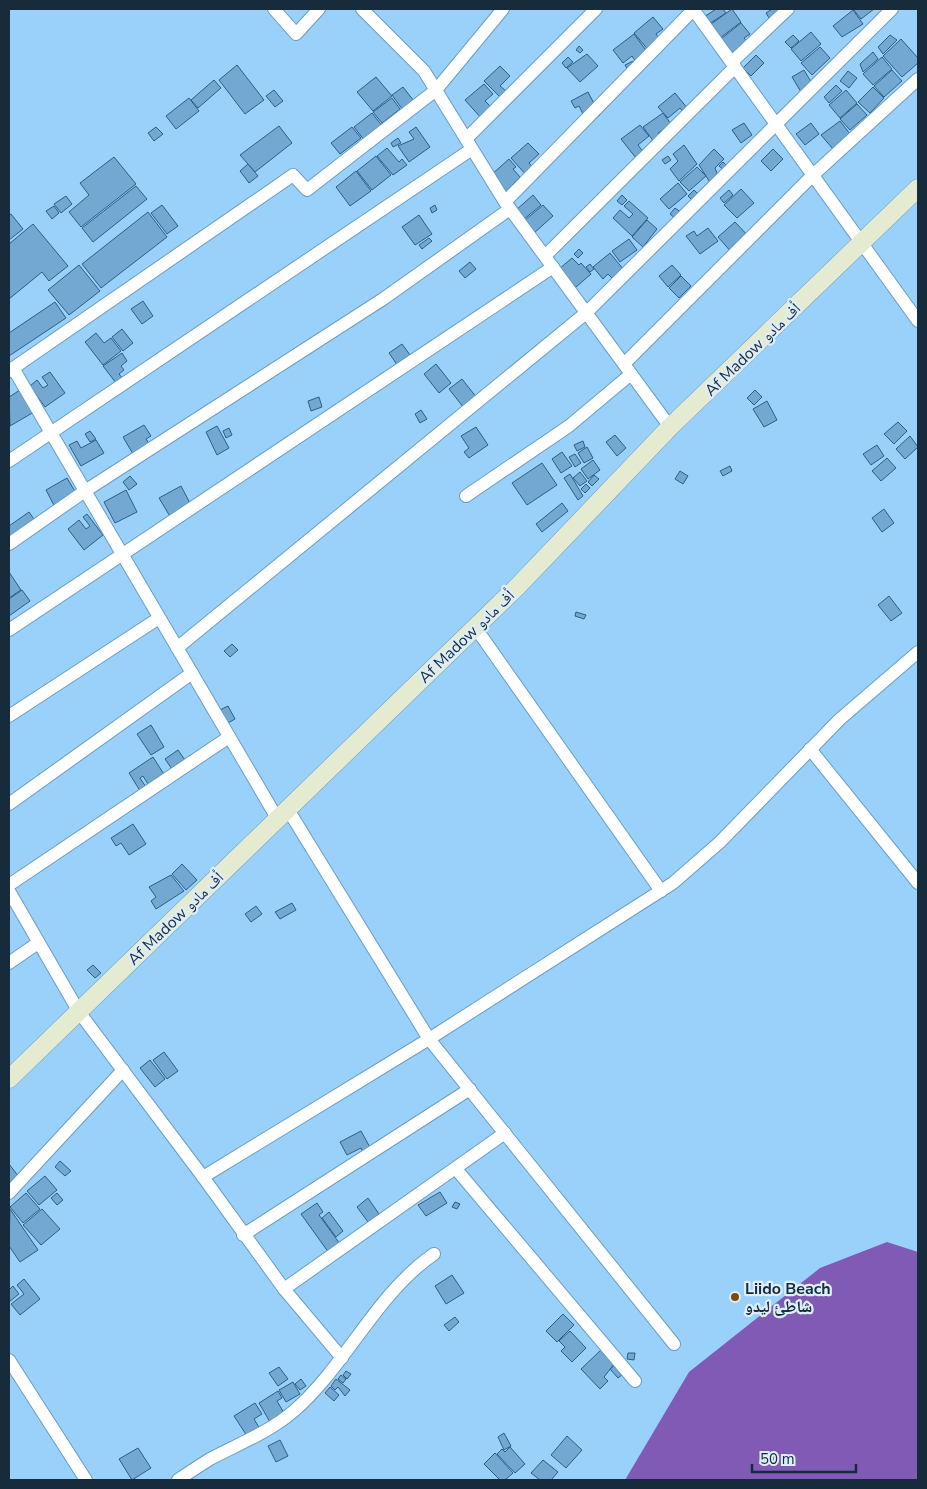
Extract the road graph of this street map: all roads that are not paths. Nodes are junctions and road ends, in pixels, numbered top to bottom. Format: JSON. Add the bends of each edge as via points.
{"nodes":[{"id":1,"x":274,"y":9,"type":"edge"},
{"id":2,"x":319,"y":9,"type":"edge"},
{"id":3,"x":362,"y":9,"type":"edge"},
{"id":4,"x":503,"y":9,"type":"edge"},
{"id":5,"x":596,"y":9,"type":"edge"},
{"id":6,"x":694,"y":9,"type":"edge"},
{"id":7,"x":788,"y":9,"type":"edge"},
{"id":8,"x":892,"y":9,"type":"edge"},
{"id":9,"x":734,"y":65,"type":"junction"},
{"id":10,"x":918,"y":78,"type":"edge"},
{"id":11,"x":436,"y":90,"type":"junction"},
{"id":12,"x":776,"y":124,"type":"junction"},
{"id":13,"x":469,"y":144,"type":"junction"},
{"id":14,"x":813,"y":175,"type":"junction"},
{"id":15,"x":916,"y":195,"type":"edge"},
{"id":16,"x":508,"y":205,"type":"junction"},
{"id":17,"x":862,"y":243,"type":"junction"},
{"id":18,"x":545,"y":256,"type":"junction"},
{"id":19,"x":553,"y":267,"type":"junction"},
{"id":20,"x":586,"y":313,"type":"junction"},
{"id":21,"x":918,"y":322,"type":"edge"},
{"id":22,"x":11,"y":369,"type":"edge"},
{"id":23,"x":628,"y":369,"type":"junction"},
{"id":24,"x":670,"y":427,"type":"junction"},
{"id":25,"x":51,"y":433,"type":"junction"},
{"id":26,"x":9,"y":461,"type":"edge"},
{"id":27,"x":85,"y":491,"type":"junction"},
{"id":28,"x":466,"y":496,"type":"dead end"},
{"id":29,"x":9,"y":544,"type":"edge"},
{"id":30,"x":122,"y":555,"type":"junction"},
{"id":31,"x":159,"y":618,"type":"junction"},
{"id":32,"x":475,"y":627,"type":"junction"},
{"id":33,"x":9,"y":630,"type":"edge"},
{"id":34,"x":177,"y":648,"type":"junction"},
{"id":35,"x":918,"y":652,"type":"edge"},
{"id":36,"x":192,"y":673,"type":"junction"},
{"id":37,"x":9,"y":716,"type":"edge"},
{"id":38,"x":229,"y":737,"type":"junction"},
{"id":39,"x":810,"y":749,"type":"junction"},
{"id":40,"x":9,"y":804,"type":"edge"},
{"id":41,"x":282,"y":813,"type":"junction"},
{"id":42,"x":918,"y":884,"type":"edge"},
{"id":43,"x":9,"y":885,"type":"edge"},
{"id":44,"x":9,"y":891,"type":"edge"},
{"id":45,"x":661,"y":891,"type":"junction"},
{"id":46,"x":38,"y":943,"type":"junction"},
{"id":47,"x":9,"y":963,"type":"edge"},
{"id":48,"x":78,"y":1012,"type":"junction"},
{"id":49,"x":429,"y":1038,"type":"junction"},
{"id":50,"x":123,"y":1070,"type":"junction"},
{"id":51,"x":9,"y":1079,"type":"edge"},
{"id":52,"x":470,"y":1089,"type":"junction"},
{"id":53,"x":505,"y":1134,"type":"junction"},
{"id":54,"x":456,"y":1168,"type":"junction"},
{"id":55,"x":203,"y":1177,"type":"junction"},
{"id":56,"x":9,"y":1192,"type":"edge"},
{"id":57,"x":243,"y":1235,"type":"junction"},
{"id":58,"x":434,"y":1254,"type":"dead end"},
{"id":59,"x":284,"y":1289,"type":"junction"},
{"id":60,"x":674,"y":1344,"type":"dead end"},
{"id":61,"x":342,"y":1358,"type":"junction"},
{"id":62,"x":9,"y":1360,"type":"edge"},
{"id":63,"x":634,"y":1380,"type":"dead end"},
{"id":64,"x":86,"y":1480,"type":"edge"},
{"id":65,"x":178,"y":1480,"type":"edge"}],
"edges":[{"from":1,"to":2,"type":"street","via":[[296,34]]},
{"from":3,"to":11,"type":"street","via":[[424,71]]},
{"from":4,"to":11,"type":"street"},
{"from":5,"to":13,"type":"street"},
{"from":6,"to":9,"type":"street"},
{"from":6,"to":16,"type":"street"},
{"from":7,"to":9,"type":"street"},
{"from":8,"to":12,"type":"street"},
{"from":9,"to":12,"type":"street"},
{"from":9,"to":18,"type":"street"},
{"from":10,"to":14,"type":"street"},
{"from":11,"to":13,"type":"street"},
{"from":11,"to":22,"type":"street","via":[[307,190],[293,175]]},
{"from":12,"to":14,"type":"street"},
{"from":12,"to":20,"type":"street"},
{"from":13,"to":16,"type":"street"},
{"from":13,"to":25,"type":"street"},
{"from":14,"to":17,"type":"street"},
{"from":14,"to":23,"type":"street"},
{"from":15,"to":17,"type":"street","name":"Af Madow أف مادو"},
{"from":16,"to":18,"type":"street"},
{"from":16,"to":27,"type":"street","via":[[383,299]]},
{"from":17,"to":21,"type":"street"},
{"from":17,"to":24,"type":"street","name":"Af Madow أف مادو"},
{"from":18,"to":19,"type":"street"},
{"from":19,"to":20,"type":"street"},
{"from":19,"to":30,"type":"street"},
{"from":20,"to":23,"type":"street"},
{"from":20,"to":34,"type":"street"},
{"from":22,"to":25,"type":"street"},
{"from":23,"to":24,"type":"street"},
{"from":23,"to":28,"type":"street","via":[[569,426]]},
{"from":24,"to":32,"type":"street","name":"Af Madow أف مادو"},
{"from":25,"to":26,"type":"street"},
{"from":25,"to":27,"type":"street"},
{"from":27,"to":29,"type":"street"},
{"from":27,"to":30,"type":"street"},
{"from":30,"to":31,"type":"street"},
{"from":30,"to":33,"type":"street"},
{"from":31,"to":34,"type":"street"},
{"from":31,"to":37,"type":"street"},
{"from":32,"to":41,"type":"street","name":"Af Madow أف مادو"},
{"from":32,"to":45,"type":"street"},
{"from":34,"to":36,"type":"street"},
{"from":35,"to":39,"type":"street"},
{"from":36,"to":38,"type":"street"},
{"from":36,"to":40,"type":"street"},
{"from":38,"to":41,"type":"street"},
{"from":38,"to":43,"type":"street"},
{"from":39,"to":42,"type":"street"},
{"from":39,"to":45,"type":"street","via":[[720,842]]},
{"from":41,"to":48,"type":"street","name":"Af Madow أف مادو"},
{"from":41,"to":49,"type":"street"},
{"from":44,"to":46,"type":"street"},
{"from":45,"to":49,"type":"street"},
{"from":46,"to":47,"type":"street"},
{"from":46,"to":48,"type":"street"},
{"from":48,"to":50,"type":"street"},
{"from":48,"to":51,"type":"street","name":"Af Madow أف مادو"},
{"from":49,"to":52,"type":"street"},
{"from":49,"to":55,"type":"street"},
{"from":50,"to":55,"type":"street"},
{"from":50,"to":56,"type":"street"},
{"from":52,"to":53,"type":"street"},
{"from":52,"to":57,"type":"street"},
{"from":53,"to":54,"type":"street"},
{"from":53,"to":60,"type":"street"},
{"from":54,"to":59,"type":"street"},
{"from":54,"to":63,"type":"street"},
{"from":55,"to":57,"type":"street"},
{"from":57,"to":59,"type":"street"},
{"from":58,"to":61,"type":"street","via":[[400,1284]]},
{"from":59,"to":61,"type":"street"},
{"from":61,"to":65,"type":"street","via":[[295,1410],[270,1429],[208,1460]]},
{"from":62,"to":64,"type":"street"}]}
